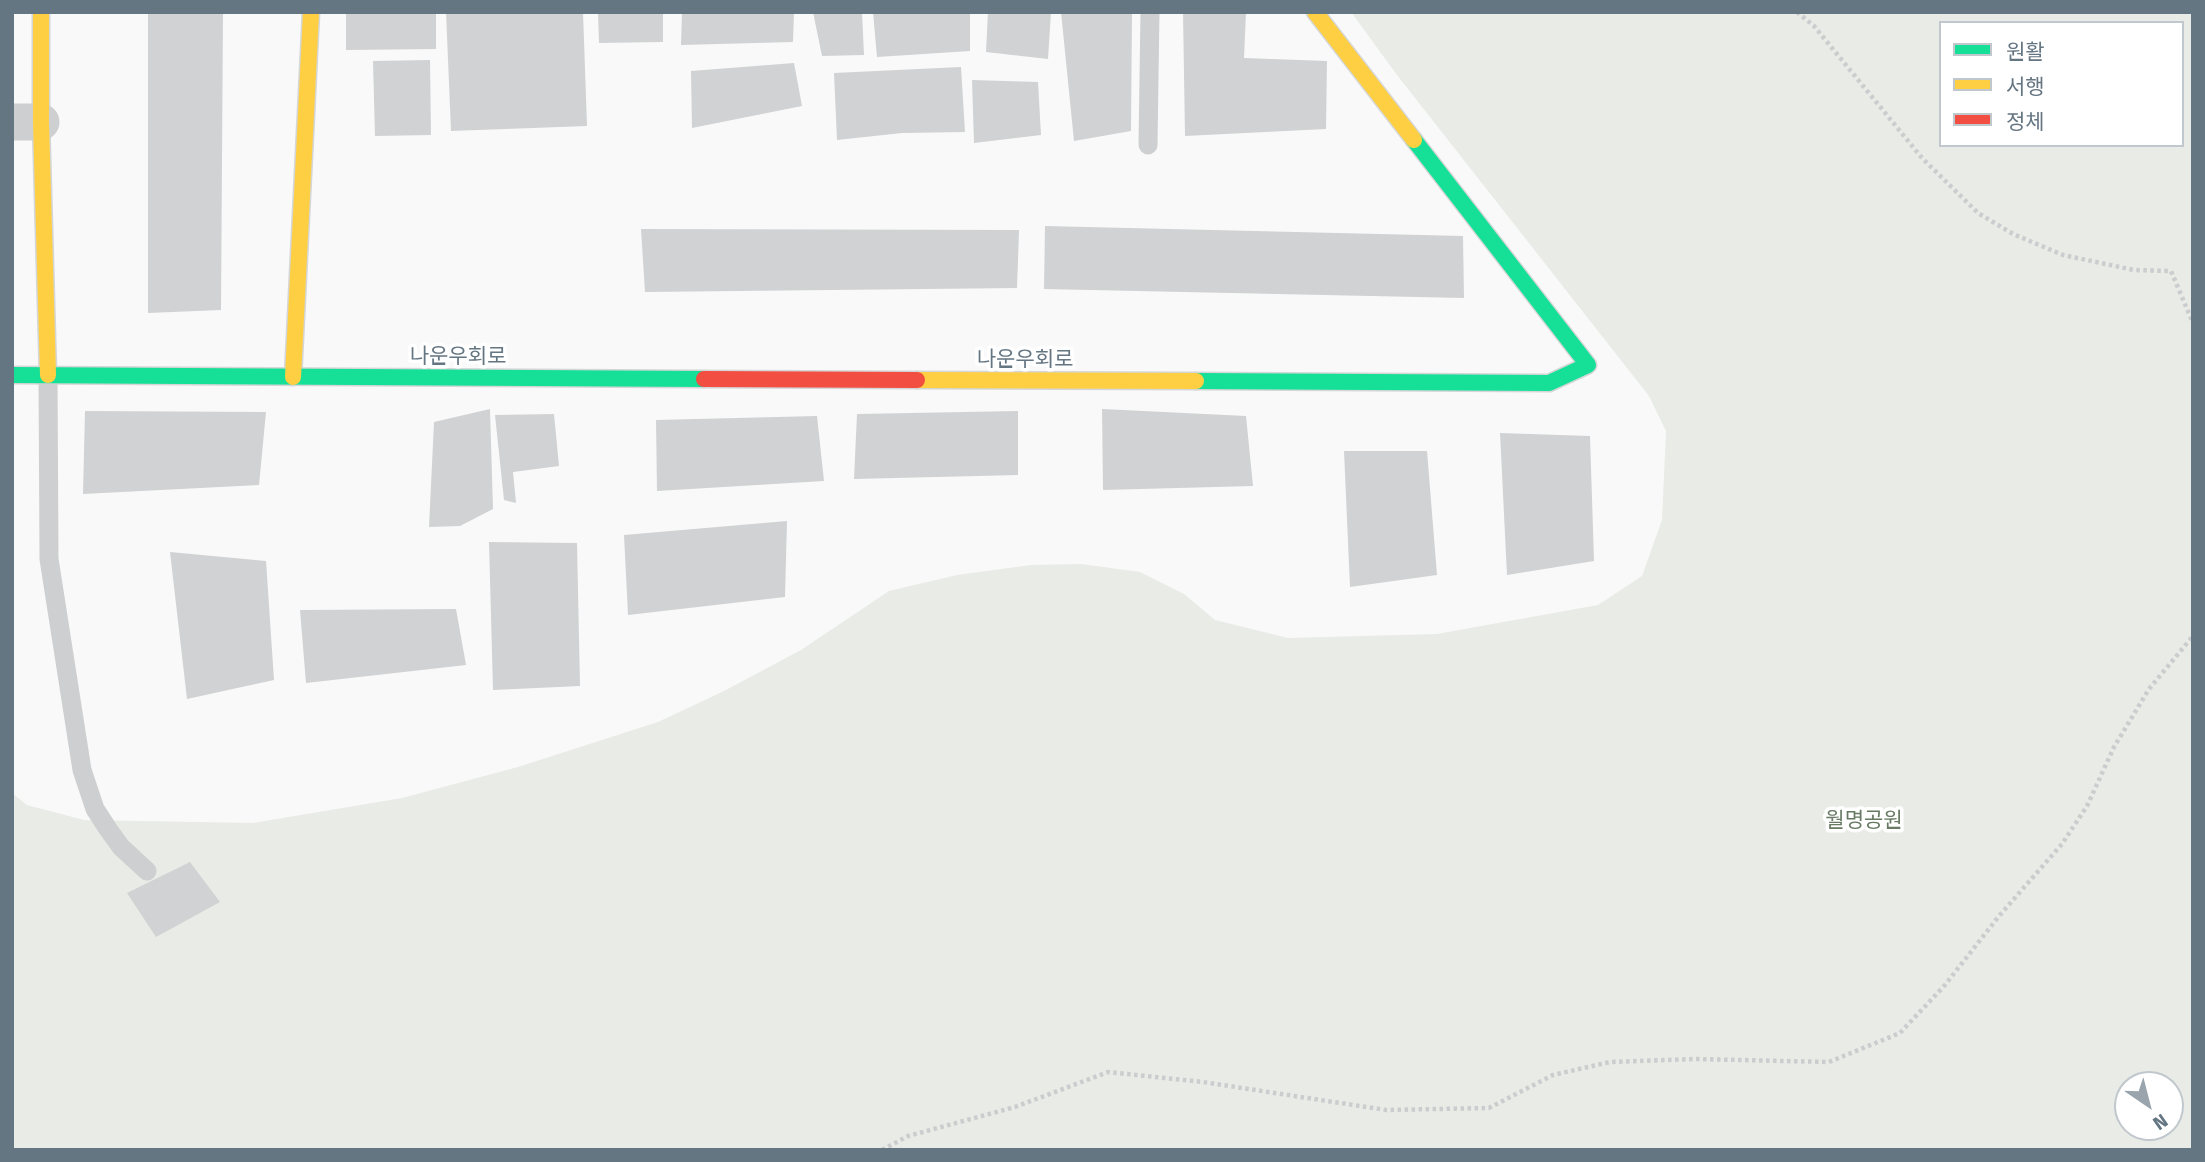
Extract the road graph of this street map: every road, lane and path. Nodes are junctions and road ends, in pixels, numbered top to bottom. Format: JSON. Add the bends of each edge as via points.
{"nodes":[{"id":1,"x":41,"y":12,"type":"edge"},
{"id":2,"x":311,"y":12,"type":"edge"},
{"id":3,"x":1150,"y":12,"type":"edge"},
{"id":4,"x":1315,"y":12,"type":"edge"},
{"id":5,"x":1797,"y":12,"type":"edge"},
{"id":6,"x":27,"y":122,"type":"edge"},
{"id":7,"x":1148,"y":145,"type":"dead end"},
{"id":8,"x":2193,"y":323,"type":"edge"},
{"id":9,"x":12,"y":375,"type":"edge"},
{"id":10,"x":48,"y":375,"type":"junction"},
{"id":11,"x":293,"y":377,"type":"junction"},
{"id":12,"x":2193,"y":636,"type":"edge"},
{"id":13,"x":148,"y":871,"type":"dead end"},
{"id":14,"x":882,"y":1150,"type":"edge"}],
"edges":[{"from":1,"to":6,"type":"street"},
{"from":2,"to":11,"type":"street"},
{"from":3,"to":7,"type":"lane"},
{"from":4,"to":11,"type":"street","name":"나운우회로","via":[[1588,365],[1549,383]]},
{"from":5,"to":8,"type":"path","via":[[1814,26],[1922,158],[1978,213],[2063,255],[2134,270],[2171,271]]},
{"from":6,"to":10,"type":"street"},
{"from":9,"to":10,"type":"street","name":"나운우회로"},
{"from":10,"to":11,"type":"street","name":"나운우회로"},
{"from":10,"to":13,"type":"lane","via":[[49,559],[82,770],[95,809],[108,829]]},
{"from":12,"to":14,"type":"path","via":[[2149,689],[2062,844],[1945,985],[1900,1033],[1829,1062],[1610,1062],[1553,1074],[1489,1108],[1398,1110],[1108,1072],[1015,1107],[908,1136]]}]}
